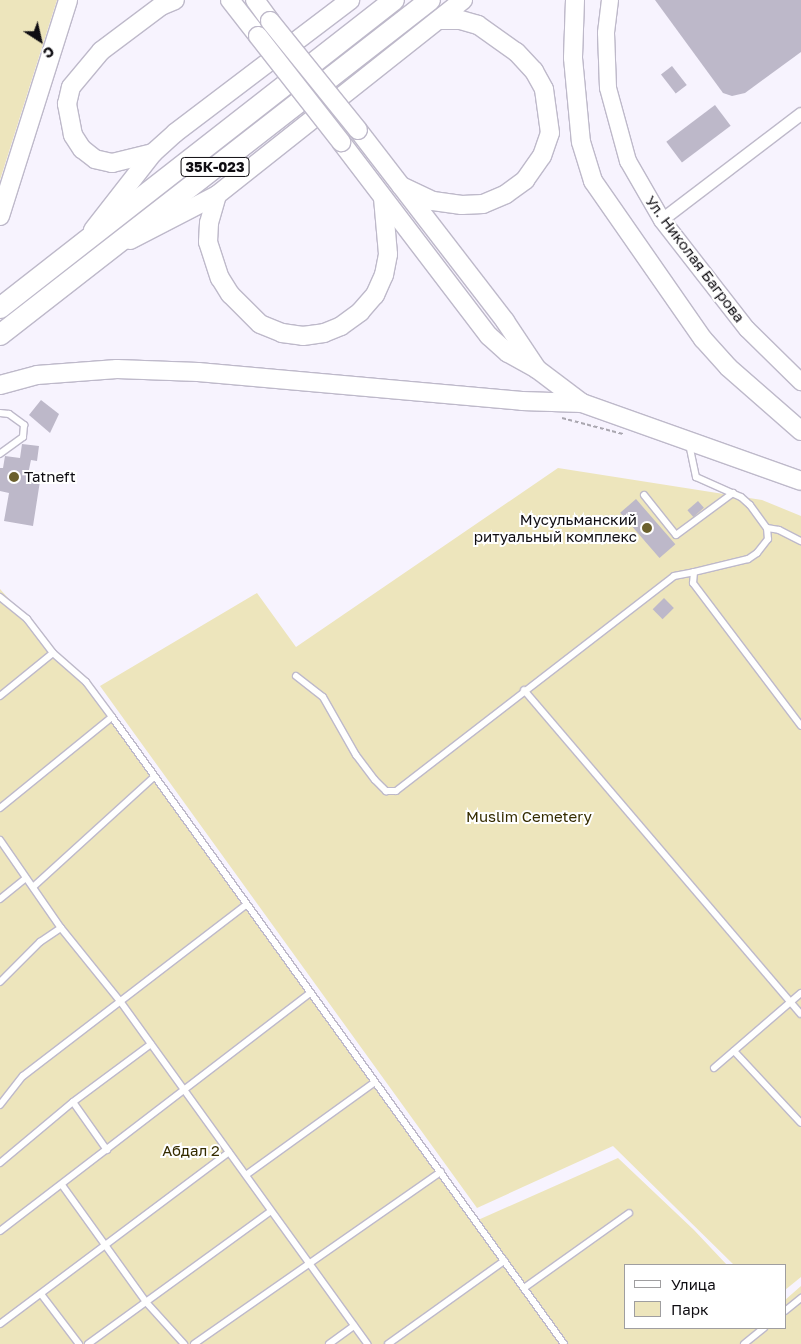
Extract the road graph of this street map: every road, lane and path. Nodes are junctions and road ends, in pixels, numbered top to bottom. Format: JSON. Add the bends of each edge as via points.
{"nodes":[{"id":1,"x":68,"y":0,"type":"edge"},
{"id":2,"x":174,"y":0,"type":"edge"},
{"id":3,"x":230,"y":0,"type":"edge"},
{"id":4,"x":254,"y":0,"type":"edge"},
{"id":5,"x":350,"y":0,"type":"edge"},
{"id":6,"x":394,"y":0,"type":"edge"},
{"id":7,"x":430,"y":0,"type":"edge"},
{"id":8,"x":463,"y":0,"type":"edge"},
{"id":9,"x":575,"y":0,"type":"edge"},
{"id":10,"x":611,"y":2,"type":"edge"},
{"id":11,"x":439,"y":20,"type":"junction"},
{"id":12,"x":801,"y":114,"type":"edge"},
{"id":13,"x":153,"y":152,"type":"junction"},
{"id":14,"x":401,"y":186,"type":"junction"},
{"id":15,"x":217,"y":195,"type":"junction"},
{"id":16,"x":382,"y":197,"type":"junction"},
{"id":17,"x":0,"y":216,"type":"edge"},
{"id":18,"x":662,"y":220,"type":"junction"},
{"id":19,"x":82,"y":244,"type":"junction"},
{"id":20,"x":109,"y":250,"type":"junction"},
{"id":21,"x":0,"y":308,"type":"edge"},
{"id":22,"x":0,"y":335,"type":"edge"},
{"id":23,"x":537,"y":369,"type":"junction"},
{"id":24,"x":801,"y":382,"type":"edge"},
{"id":25,"x":0,"y":385,"type":"edge"},
{"id":26,"x":582,"y":403,"type":"junction"},
{"id":27,"x":0,"y":413,"type":"edge"},
{"id":28,"x":557,"y":417,"type":"dead end"},
{"id":29,"x":801,"y":431,"type":"edge"},
{"id":30,"x":624,"y":434,"type":"dead end"},
{"id":31,"x":688,"y":440,"type":"junction"},
{"id":32,"x":0,"y":454,"type":"edge"},
{"id":33,"x":801,"y":482,"type":"edge"},
{"id":34,"x":733,"y":493,"type":"junction"},
{"id":35,"x":644,"y":495,"type":"dead end"},
{"id":36,"x":767,"y":528,"type":"junction"},
{"id":37,"x":801,"y":541,"type":"edge"},
{"id":38,"x":694,"y":572,"type":"junction"},
{"id":39,"x":0,"y":597,"type":"edge"},
{"id":40,"x":53,"y":653,"type":"junction"},
{"id":41,"x":296,"y":676,"type":"dead end"},
{"id":42,"x":524,"y":690,"type":"junction"},
{"id":43,"x":0,"y":696,"type":"edge"},
{"id":44,"x":112,"y":717,"type":"junction"},
{"id":45,"x":801,"y":726,"type":"edge"},
{"id":46,"x":154,"y":777,"type":"junction"},
{"id":47,"x":0,"y":808,"type":"edge"},
{"id":48,"x":0,"y":840,"type":"edge"},
{"id":49,"x":26,"y":878,"type":"junction"},
{"id":50,"x":33,"y":887,"type":"junction"},
{"id":51,"x":0,"y":899,"type":"edge"},
{"id":52,"x":246,"y":905,"type":"junction"},
{"id":53,"x":61,"y":928,"type":"junction"},
{"id":54,"x":0,"y":982,"type":"edge"},
{"id":55,"x":801,"y":993,"type":"edge"},
{"id":56,"x":309,"y":994,"type":"junction"},
{"id":57,"x":120,"y":1000,"type":"junction"},
{"id":58,"x":791,"y":1002,"type":"junction"},
{"id":59,"x":801,"y":1014,"type":"edge"},
{"id":60,"x":152,"y":1044,"type":"junction"},
{"id":61,"x":734,"y":1051,"type":"junction"},
{"id":62,"x":714,"y":1068,"type":"dead end"},
{"id":63,"x":375,"y":1082,"type":"junction"},
{"id":64,"x":183,"y":1092,"type":"junction"},
{"id":65,"x":73,"y":1102,"type":"junction"},
{"id":66,"x":0,"y":1105,"type":"edge"},
{"id":67,"x":801,"y":1123,"type":"edge"},
{"id":68,"x":107,"y":1150,"type":"junction"},
{"id":69,"x":229,"y":1152,"type":"junction"},
{"id":70,"x":0,"y":1163,"type":"edge"},
{"id":71,"x":441,"y":1172,"type":"junction"},
{"id":72,"x":246,"y":1175,"type":"junction"},
{"id":73,"x":62,"y":1184,"type":"junction"},
{"id":74,"x":271,"y":1211,"type":"junction"},
{"id":75,"x":629,"y":1213,"type":"dead end"},
{"id":76,"x":0,"y":1231,"type":"edge"},
{"id":77,"x":105,"y":1245,"type":"junction"},
{"id":78,"x":504,"y":1261,"type":"junction"},
{"id":79,"x":310,"y":1264,"type":"junction"},
{"id":80,"x":524,"y":1288,"type":"junction"},
{"id":81,"x":41,"y":1294,"type":"junction"},
{"id":82,"x":801,"y":1298,"type":"edge"},
{"id":83,"x":146,"y":1302,"type":"junction"},
{"id":84,"x":786,"y":1310,"type":"edge"},
{"id":85,"x":0,"y":1324,"type":"edge"},
{"id":86,"x":354,"y":1326,"type":"junction"},
{"id":87,"x":763,"y":1329,"type":"edge"},
{"id":88,"x":79,"y":1344,"type":"edge"},
{"id":89,"x":88,"y":1344,"type":"edge"},
{"id":90,"x":184,"y":1344,"type":"edge"},
{"id":91,"x":194,"y":1344,"type":"edge"},
{"id":92,"x":330,"y":1344,"type":"edge"},
{"id":93,"x":367,"y":1344,"type":"edge"},
{"id":94,"x":388,"y":1344,"type":"edge"},
{"id":95,"x":564,"y":1344,"type":"edge"},
{"id":96,"x":744,"y":1344,"type":"edge"}],
"edges":[{"from":1,"to":17,"type":"main road"},
{"from":2,"to":13,"type":"main road","via":[[161,6],[101,51],[76,81],[67,104],[73,135],[94,159],[112,163]]},
{"from":3,"to":16,"type":"main road","bridge":true},
{"from":4,"to":14,"type":"main road","bridge":true},
{"from":5,"to":13,"type":"main road"},
{"from":6,"to":19,"type":"main road","number":"35К-023"},
{"from":7,"to":20,"type":"main road","number":"35К-023"},
{"from":8,"to":11,"type":"main road"},
{"from":9,"to":29,"type":"main road","via":[[574,58],[581,142],[593,181],[703,339],[740,378]]},
{"from":10,"to":18,"type":"street","name":"Ул. Николая Багрова","via":[[608,88],[628,161]]},
{"from":11,"to":14,"type":"main road","via":[[460,20],[478,26],[528,65],[544,90],[550,133],[542,156],[525,180],[506,194],[483,204],[433,201]]},
{"from":11,"to":15,"type":"main road"},
{"from":12,"to":18,"type":"street"},
{"from":13,"to":19,"type":"main road"},
{"from":14,"to":23,"type":"main road","via":[[505,321]]},
{"from":15,"to":16,"type":"main road","via":[[208,223],[208,242],[220,278],[244,311],[260,324],[282,333],[303,336],[341,326],[375,295],[384,275],[388,254]]},
{"from":15,"to":20,"type":"main road"},
{"from":16,"to":23,"type":"main road","via":[[489,336],[508,353]]},
{"from":18,"to":24,"type":"street","name":"Ул. Николая Багрова","via":[[746,329]]},
{"from":19,"to":21,"type":"main road","number":"35К-023"},
{"from":20,"to":22,"type":"main road","number":"35К-023"},
{"from":23,"to":26,"type":"main road"},
{"from":25,"to":26,"type":"main road","via":[[37,375],[116,369],[198,372],[522,401]]},
{"from":26,"to":31,"type":"main road"},
{"from":27,"to":32,"type":"lane","via":[[9,414],[24,424],[23,437]]},
{"from":28,"to":30,"type":"path"},
{"from":31,"to":33,"type":"main road"},
{"from":31,"to":34,"type":"lane","via":[[696,477]]},
{"from":34,"to":35,"type":"lane","via":[[676,535]]},
{"from":34,"to":36,"type":"lane","via":[[750,505]]},
{"from":36,"to":37,"type":"lane"},
{"from":36,"to":38,"type":"lane","via":[[768,539],[748,559]]},
{"from":38,"to":42,"type":"lane","via":[[674,576]]},
{"from":38,"to":45,"type":"lane","via":[[693,583]]},
{"from":39,"to":40,"type":"lane","via":[[27,619]]},
{"from":40,"to":43,"type":"lane"},
{"from":40,"to":44,"type":"lane","via":[[86,682]]},
{"from":41,"to":42,"type":"lane","via":[[323,697],[356,754],[386,791],[396,792]]},
{"from":42,"to":58,"type":"lane"},
{"from":44,"to":46,"type":"lane"},
{"from":44,"to":47,"type":"lane"},
{"from":46,"to":50,"type":"lane"},
{"from":46,"to":52,"type":"lane"},
{"from":48,"to":49,"type":"lane"},
{"from":49,"to":50,"type":"lane"},
{"from":49,"to":51,"type":"lane"},
{"from":50,"to":53,"type":"lane"},
{"from":52,"to":56,"type":"lane"},
{"from":52,"to":57,"type":"lane"},
{"from":53,"to":54,"type":"lane","via":[[40,942]]},
{"from":53,"to":57,"type":"lane"},
{"from":55,"to":58,"type":"lane"},
{"from":56,"to":63,"type":"lane"},
{"from":56,"to":64,"type":"lane"},
{"from":57,"to":60,"type":"lane"},
{"from":57,"to":66,"type":"lane","via":[[23,1076]]},
{"from":58,"to":59,"type":"lane"},
{"from":58,"to":61,"type":"lane"},
{"from":60,"to":64,"type":"lane"},
{"from":60,"to":65,"type":"lane"},
{"from":61,"to":62,"type":"lane"},
{"from":61,"to":67,"type":"lane"},
{"from":63,"to":71,"type":"lane"},
{"from":63,"to":72,"type":"lane"},
{"from":64,"to":68,"type":"lane"},
{"from":64,"to":69,"type":"lane"},
{"from":65,"to":68,"type":"lane"},
{"from":65,"to":70,"type":"lane"},
{"from":68,"to":73,"type":"lane"},
{"from":69,"to":72,"type":"lane"},
{"from":69,"to":77,"type":"lane"},
{"from":71,"to":78,"type":"lane"},
{"from":71,"to":79,"type":"lane"},
{"from":72,"to":74,"type":"lane"},
{"from":73,"to":76,"type":"lane"},
{"from":73,"to":77,"type":"lane"},
{"from":74,"to":79,"type":"lane"},
{"from":74,"to":83,"type":"lane"},
{"from":75,"to":80,"type":"lane"},
{"from":77,"to":81,"type":"lane"},
{"from":77,"to":83,"type":"lane"},
{"from":78,"to":80,"type":"lane"},
{"from":78,"to":94,"type":"lane"},
{"from":79,"to":86,"type":"lane"},
{"from":79,"to":91,"type":"lane"},
{"from":80,"to":95,"type":"lane"},
{"from":81,"to":85,"type":"lane"},
{"from":81,"to":88,"type":"lane"},
{"from":82,"to":84,"type":"lane"},
{"from":83,"to":89,"type":"lane"},
{"from":83,"to":90,"type":"lane"},
{"from":86,"to":92,"type":"lane"},
{"from":86,"to":93,"type":"lane"},
{"from":87,"to":96,"type":"lane"}]}
